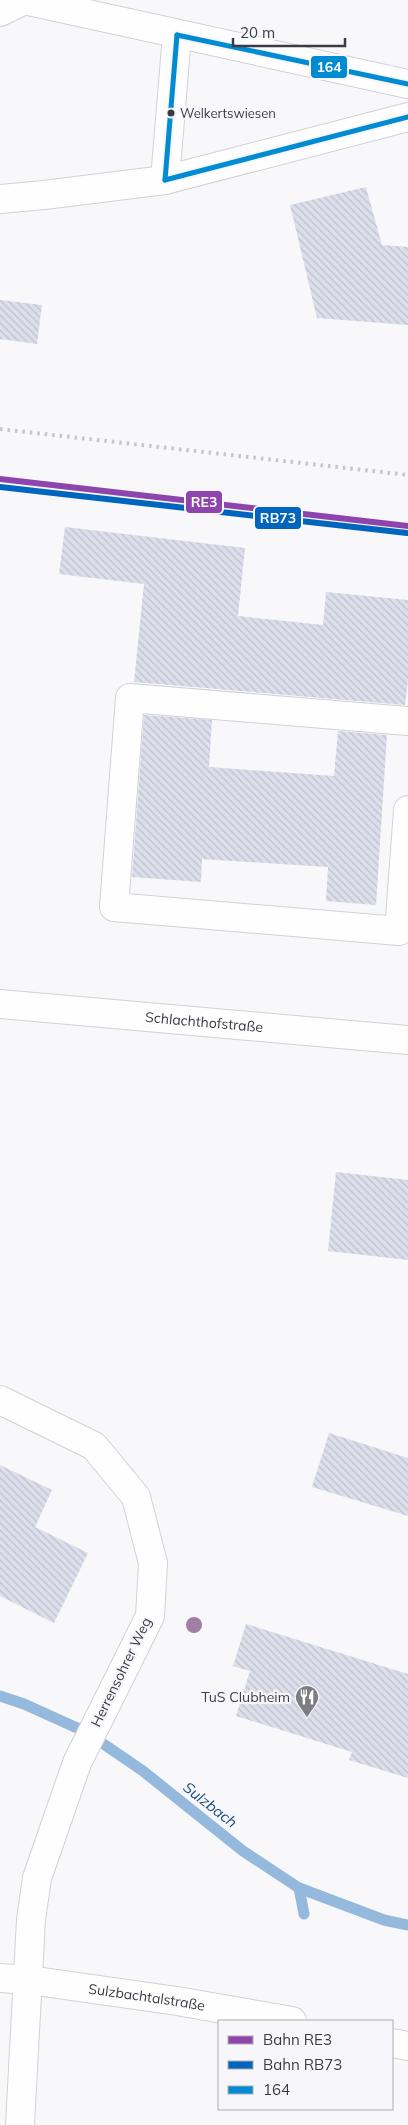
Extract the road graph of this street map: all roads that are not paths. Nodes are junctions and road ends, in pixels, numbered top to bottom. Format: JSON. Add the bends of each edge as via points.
{"nodes":[{"id":1,"x":24,"y":0,"type":"edge"},
{"id":2,"x":0,"y":12,"type":"edge"},
{"id":3,"x":177,"y":35,"type":"junction"},
{"id":4,"x":408,"y":84,"type":"edge"},
{"id":5,"x":408,"y":118,"type":"edge"},
{"id":6,"x":165,"y":180,"type":"junction"},
{"id":7,"x":0,"y":199,"type":"edge"},
{"id":8,"x":408,"y":721,"type":"edge"},
{"id":9,"x":408,"y":810,"type":"edge"},
{"id":10,"x":404,"y":914,"type":"edge"},
{"id":11,"x":0,"y":1004,"type":"edge"},
{"id":12,"x":408,"y":1040,"type":"edge"},
{"id":13,"x":0,"y":1400,"type":"edge"},
{"id":14,"x":0,"y":1978,"type":"edge"},
{"id":15,"x":28,"y":1980,"type":"junction"},
{"id":16,"x":286,"y":2020,"type":"edge"},
{"id":17,"x":393,"y":2043,"type":"edge"},
{"id":18,"x":408,"y":2046,"type":"edge"},
{"id":19,"x":20,"y":2125,"type":"edge"}],
"edges":[{"from":1,"to":2,"type":"street"},
{"from":1,"to":3,"type":"street"},
{"from":3,"to":4,"type":"street"},
{"from":3,"to":6,"type":"street"},
{"from":5,"to":6,"type":"street"},
{"from":6,"to":7,"type":"street"},
{"from":8,"to":10,"type":"street","via":[[130,698],[114,907],[399,931]]},
{"from":9,"to":10,"type":"street"},
{"from":11,"to":12,"type":"street","name":"Schlachthofstraße"},
{"from":13,"to":15,"type":"street","name":"Herrensohrer Weg","via":[[94,1446],[136,1497],[153,1563],[150,1616],[77,1762],[37,1878]]},
{"from":14,"to":15,"type":"street","name":"Sulzbachtalstraße"},
{"from":15,"to":16,"type":"street","name":"Sulzbachtalstraße"},
{"from":15,"to":19,"type":"street","name":"Herrensohrer Weg"},
{"from":17,"to":18,"type":"street"}]}
